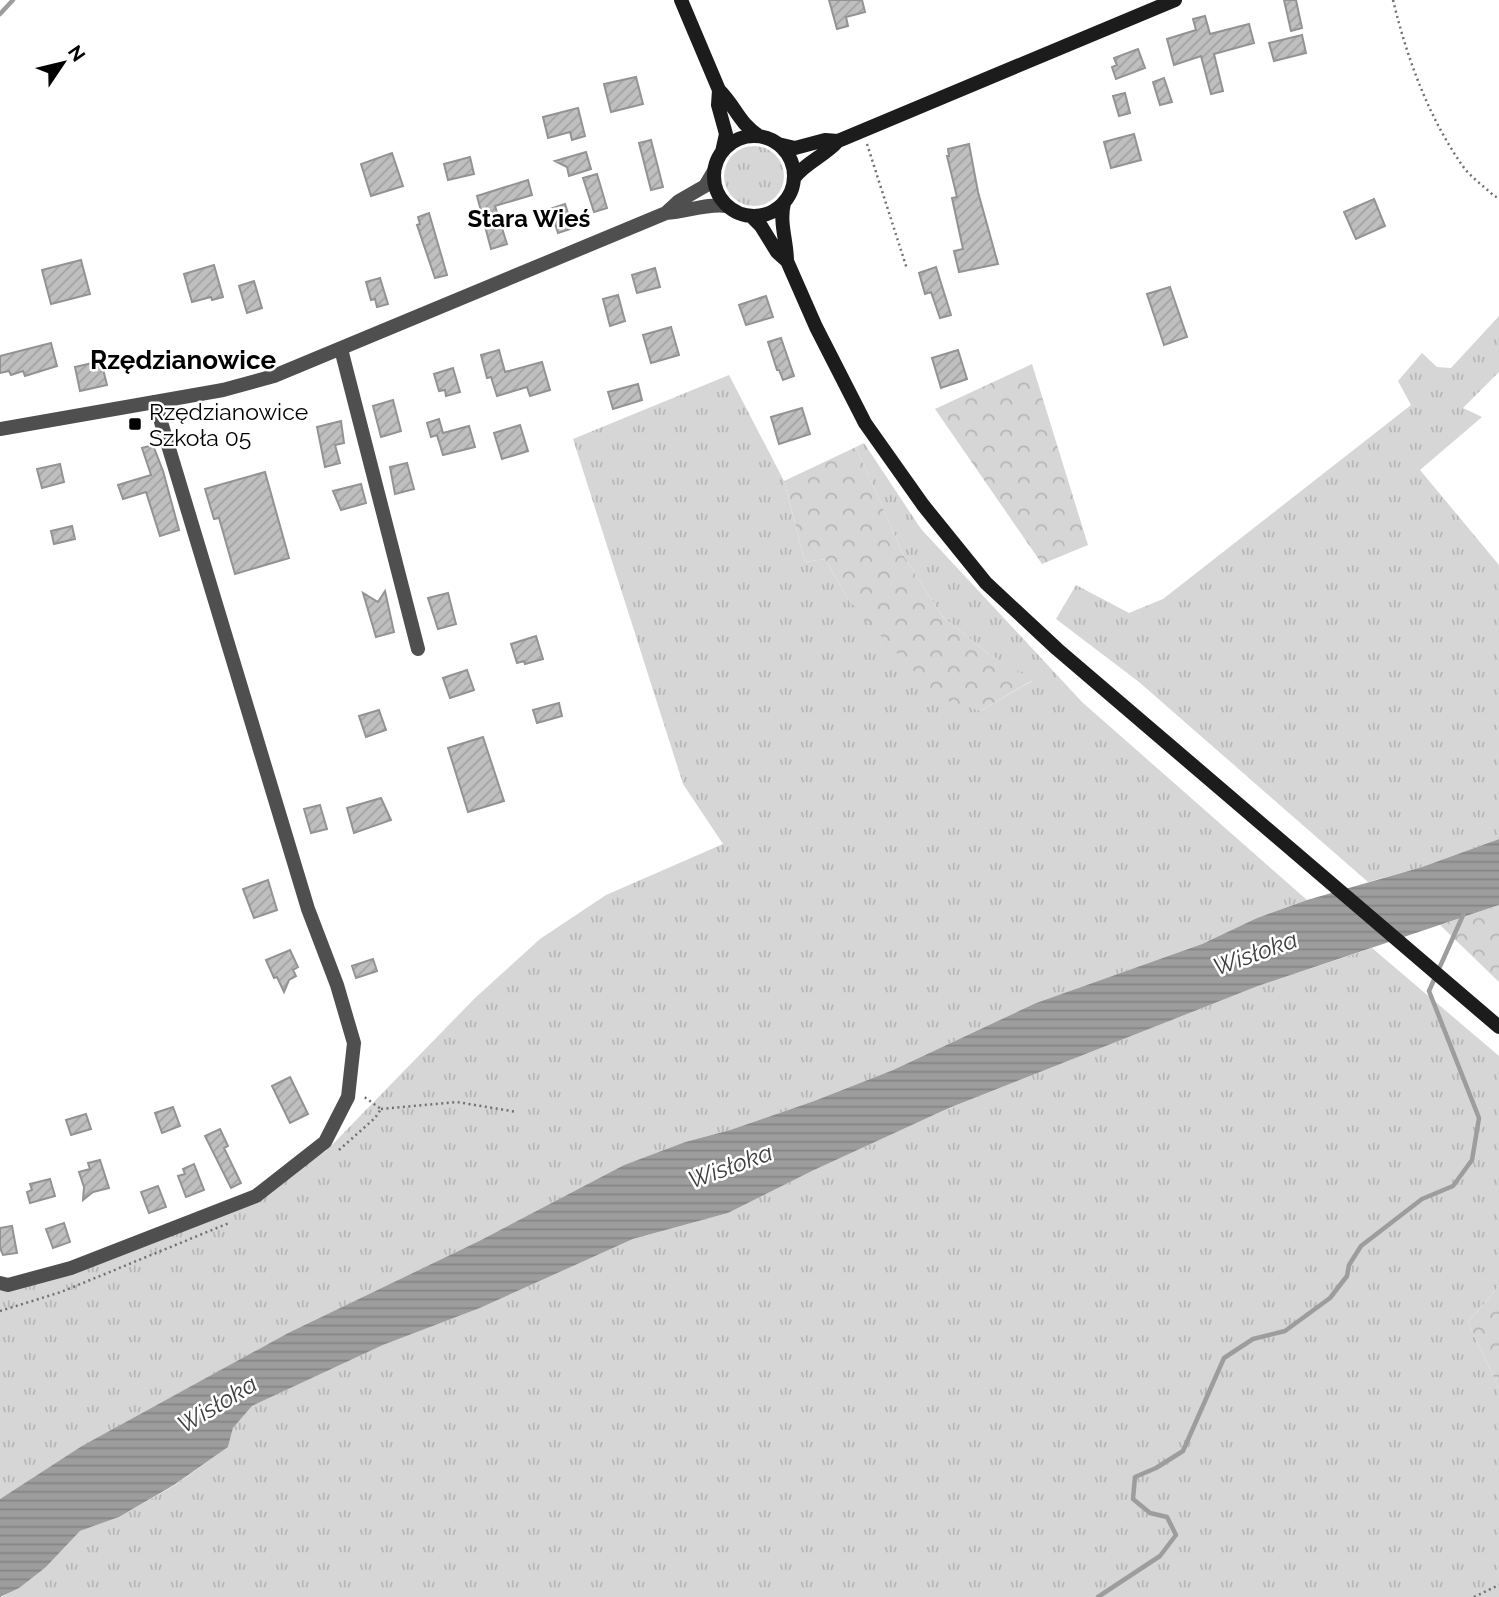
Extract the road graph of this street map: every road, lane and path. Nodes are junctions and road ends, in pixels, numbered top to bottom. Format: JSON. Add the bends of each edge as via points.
{"nodes":[{"id":1,"x":681,"y":0,"type":"edge"},
{"id":2,"x":1175,"y":0,"type":"edge"},
{"id":3,"x":1393,"y":0,"type":"edge"},
{"id":4,"x":719,"y":90,"type":"junction"},
{"id":5,"x":863,"y":131,"type":"junction"},
{"id":6,"x":759,"y":136,"type":"junction"},
{"id":7,"x":838,"y":141,"type":"junction"},
{"id":8,"x":778,"y":144,"type":"junction"},
{"id":9,"x":722,"y":152,"type":"junction"},
{"id":10,"x":714,"y":171,"type":"junction"},
{"id":11,"x":794,"y":178,"type":"junction"},
{"id":12,"x":1499,"y":198,"type":"edge"},
{"id":13,"x":784,"y":203,"type":"junction"},
{"id":14,"x":727,"y":206,"type":"junction"},
{"id":15,"x":666,"y":213,"type":"junction"},
{"id":16,"x":751,"y":216,"type":"junction"},
{"id":17,"x":787,"y":261,"type":"junction"},
{"id":18,"x":907,"y":269,"type":"dead end"},
{"id":19,"x":341,"y":349,"type":"junction"},
{"id":20,"x":155,"y":402,"type":"junction"},
{"id":21,"x":0,"y":429,"type":"edge"},
{"id":22,"x":418,"y":649,"type":"dead end"},
{"id":23,"x":1499,"y":1027,"type":"edge"},
{"id":24,"x":381,"y":1109,"type":"dead end"},
{"id":25,"x":517,"y":1112,"type":"dead end"},
{"id":26,"x":0,"y":1283,"type":"edge"},
{"id":27,"x":1499,"y":1585,"type":"edge"},
{"id":28,"x":1474,"y":1597,"type":"edge"}],
"edges":[{"from":1,"to":4,"type":"main road"},
{"from":2,"to":5,"type":"main road"},
{"from":3,"to":12,"type":"path","via":[[1404,46],[1430,110],[1464,167]]},
{"from":4,"to":6,"type":"main road","via":[[744,127]]},
{"from":4,"to":9,"type":"main road","via":[[726,134]]},
{"from":5,"to":7,"type":"main road"},
{"from":5,"to":18,"type":"path"},
{"from":6,"to":8,"type":"main road"},
{"from":6,"to":9,"type":"main road","via":[[738,139]]},
{"from":7,"to":8,"type":"main road","via":[[795,148]]},
{"from":7,"to":11,"type":"main road"},
{"from":8,"to":11,"type":"main road","via":[[791,160]]},
{"from":9,"to":10,"type":"main road"},
{"from":10,"to":14,"type":"main road","via":[[717,192]]},
{"from":10,"to":15,"type":"street","via":[[705,186]]},
{"from":11,"to":13,"type":"main road"},
{"from":13,"to":16,"type":"main road","via":[[769,214]]},
{"from":13,"to":17,"type":"main road","via":[[780,217]]},
{"from":14,"to":15,"type":"street","via":[[713,204]]},
{"from":14,"to":16,"type":"main road"},
{"from":15,"to":19,"type":"street"},
{"from":16,"to":17,"type":"main road"},
{"from":17,"to":23,"type":"main road","via":[[866,423],[923,505],[986,583]]},
{"from":19,"to":20,"type":"street","via":[[274,376]]},
{"from":19,"to":22,"type":"street"},
{"from":20,"to":21,"type":"street"},
{"from":20,"to":26,"type":"street","via":[[308,909],[354,1043],[348,1097],[325,1142],[256,1196],[71,1268]]},
{"from":24,"to":25,"type":"path","via":[[457,1102]]},
{"from":27,"to":28,"type":"path"}]}
